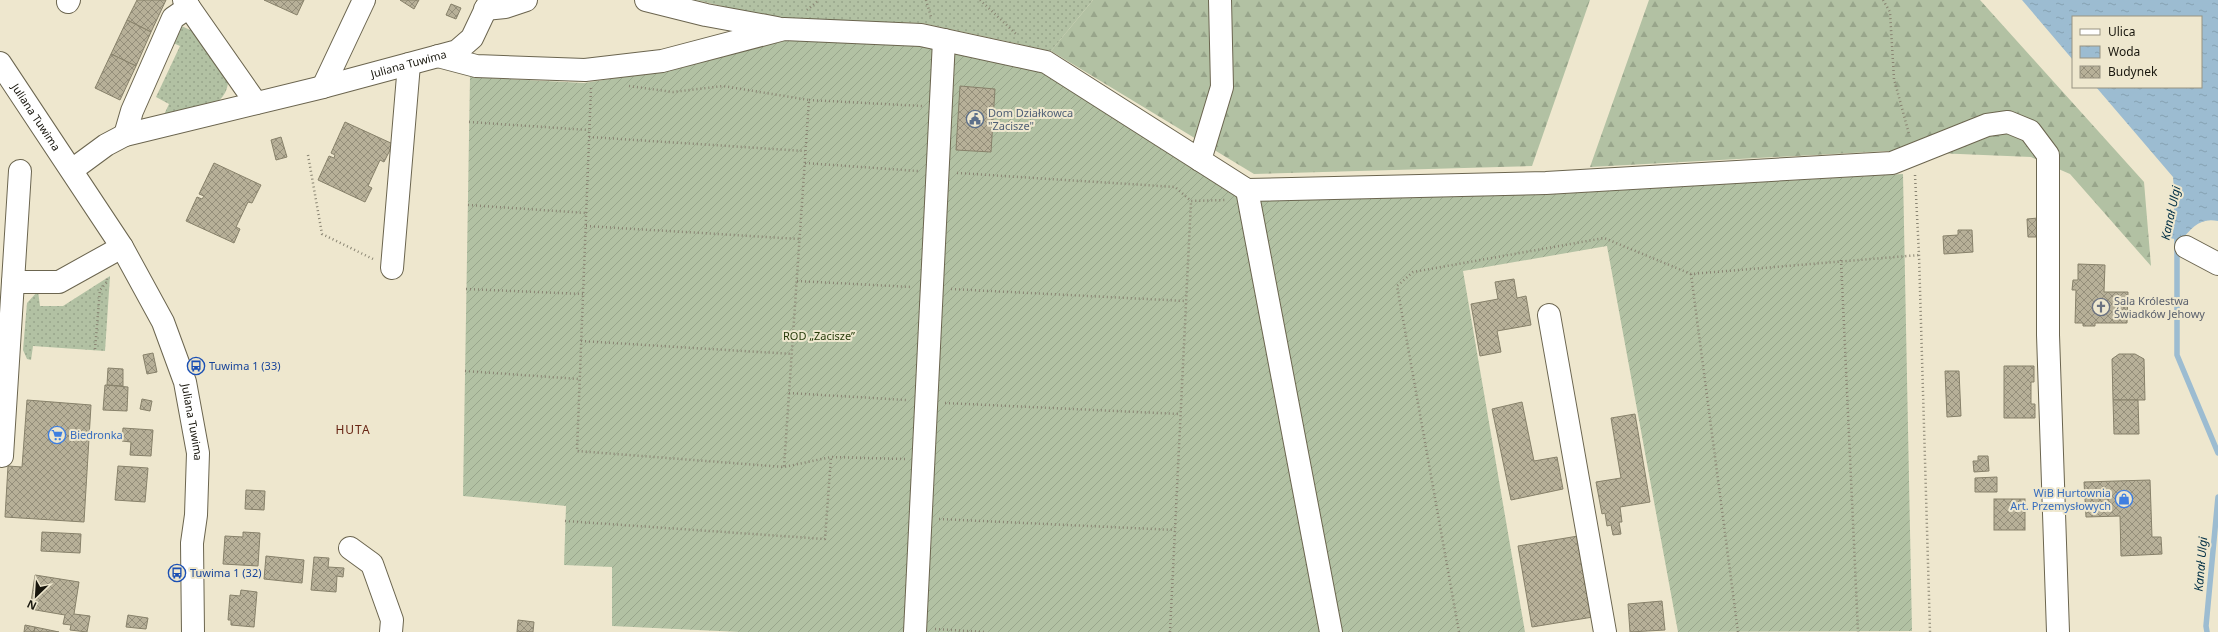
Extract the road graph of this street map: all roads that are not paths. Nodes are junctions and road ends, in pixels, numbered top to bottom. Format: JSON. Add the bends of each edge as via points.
{"nodes":[{"id":1,"x":364,"y":0,"type":"edge"},
{"id":2,"x":526,"y":0,"type":"edge"},
{"id":3,"x":646,"y":0,"type":"edge"},
{"id":4,"x":1220,"y":0,"type":"edge"},
{"id":5,"x":187,"y":3,"type":"edge"},
{"id":6,"x":488,"y":5,"type":"edge"},
{"id":7,"x":784,"y":29,"type":"junction"},
{"id":8,"x":944,"y":40,"type":"junction"},
{"id":9,"x":438,"y":56,"type":"junction"},
{"id":10,"x":0,"y":63,"type":"edge"},
{"id":11,"x":409,"y":64,"type":"junction"},
{"id":12,"x":323,"y":86,"type":"junction"},
{"id":13,"x":256,"y":103,"type":"junction"},
{"id":14,"x":125,"y":134,"type":"junction"},
{"id":15,"x":1200,"y":160,"type":"junction"},
{"id":16,"x":72,"y":170,"type":"junction"},
{"id":17,"x":20,"y":172,"type":"dead end"},
{"id":18,"x":1248,"y":195,"type":"junction"},
{"id":19,"x":122,"y":246,"type":"junction"},
{"id":20,"x":2186,"y":248,"type":"dead end"},
{"id":21,"x":2218,"y":264,"type":"edge"},
{"id":22,"x":392,"y":268,"type":"road end"},
{"id":23,"x":13,"y":282,"type":"junction"},
{"id":24,"x":1549,"y":315,"type":"dead end"},
{"id":25,"x":2,"y":456,"type":"dead end"},
{"id":26,"x":350,"y":548,"type":"dead end"},
{"id":27,"x":915,"y":630,"type":"edge"},
{"id":28,"x":193,"y":632,"type":"edge"},
{"id":29,"x":391,"y":632,"type":"edge"},
{"id":30,"x":1331,"y":632,"type":"edge"},
{"id":31,"x":1605,"y":632,"type":"edge"},
{"id":32,"x":2058,"y":632,"type":"edge"}],
"edges":[{"from":1,"to":12,"type":"street"},
{"from":2,"to":6,"type":"street","via":[[505,7]]},
{"from":3,"to":7,"type":"street","via":[[706,15]]},
{"from":4,"to":15,"type":"street","via":[[1222,86]]},
{"from":5,"to":13,"type":"street"},
{"from":5,"to":14,"type":"street","via":[[172,18],[132,111]]},
{"from":6,"to":9,"type":"street","name":"Juliana Tuwima","via":[[472,38],[456,51]]},
{"from":7,"to":8,"type":"street","via":[[921,35]]},
{"from":7,"to":9,"type":"street","via":[[662,61],[585,70],[476,66]]},
{"from":8,"to":15,"type":"street","via":[[1046,62]]},
{"from":8,"to":27,"type":"street"},
{"from":9,"to":11,"type":"street","name":"Juliana Tuwima"},
{"from":10,"to":16,"type":"street","name":"Juliana Tuwima"},
{"from":11,"to":12,"type":"street","name":"Juliana Tuwima"},
{"from":11,"to":22,"type":"street"},
{"from":12,"to":13,"type":"street","name":"Juliana Tuwima"},
{"from":13,"to":14,"type":"street","name":"Juliana Tuwima"},
{"from":14,"to":16,"type":"street","name":"Juliana Tuwima"},
{"from":15,"to":18,"type":"street"},
{"from":16,"to":19,"type":"street","name":"Juliana Tuwima"},
{"from":17,"to":23,"type":"street"},
{"from":18,"to":30,"type":"street"},
{"from":18,"to":32,"type":"street","via":[[1546,184],[1892,164],[1987,125],[2008,122],[2030,131],[2048,155],[2048,328]]},
{"from":19,"to":23,"type":"street","via":[[59,282]]},
{"from":19,"to":28,"type":"street","name":"Juliana Tuwima","via":[[163,322],[186,382],[193,416],[198,453],[196,515],[192,543]]},
{"from":20,"to":21,"type":"street"},
{"from":23,"to":25,"type":"street"},
{"from":24,"to":31,"type":"street"},
{"from":26,"to":29,"type":"street","via":[[372,564],[392,620]]}]}
